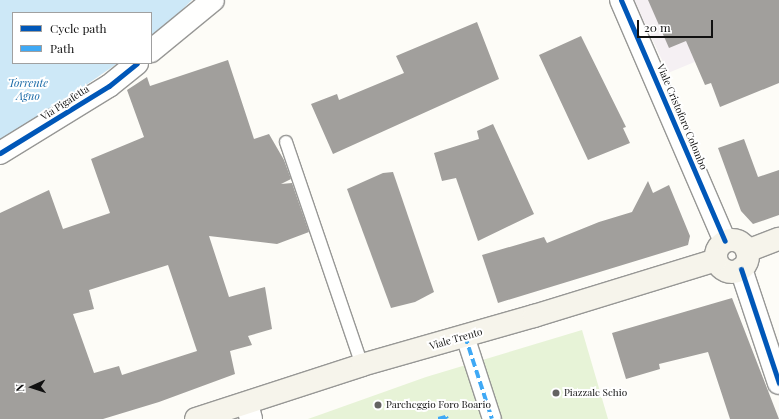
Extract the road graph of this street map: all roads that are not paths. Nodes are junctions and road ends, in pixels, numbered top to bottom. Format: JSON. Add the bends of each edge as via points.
{"nodes":[{"id":1,"x":213,"y":0,"type":"edge"},
{"id":2,"x":621,"y":0,"type":"edge"},
{"id":3,"x":152,"y":50,"type":"edge"},
{"id":4,"x":136,"y":64,"type":"edge"},
{"id":5,"x":286,"y":142,"type":"dead end"},
{"id":6,"x":0,"y":153,"type":"edge"},
{"id":7,"x":779,"y":239,"type":"edge"},
{"id":8,"x":720,"y":250,"type":"junction"},
{"id":9,"x":744,"y":260,"type":"junction"},
{"id":10,"x":465,"y":336,"type":"junction"},
{"id":11,"x":362,"y":365,"type":"junction"},
{"id":12,"x":779,"y":383,"type":"edge"},
{"id":13,"x":249,"y":411,"type":"edge"},
{"id":14,"x":196,"y":419,"type":"edge"},
{"id":15,"x":492,"y":419,"type":"edge"}],
"edges":[{"from":1,"to":3,"type":"street"},
{"from":2,"to":8,"type":"street","name":"Viale Cristoforo Colombo"},
{"from":4,"to":6,"type":"street","name":"Via Pigafetta","via":[[109,86]]},
{"from":5,"to":11,"type":"lane"},
{"from":7,"to":9,"type":"main road"},
{"from":8,"to":9,"type":"main road","via":[[736,240]]},
{"from":8,"to":9,"type":"main road","via":[[726,271]]},
{"from":8,"to":10,"type":"main road","name":"Viale Trento"},
{"from":9,"to":12,"type":"street"},
{"from":10,"to":11,"type":"main road","name":"Viale Trento"},
{"from":10,"to":15,"type":"street"},
{"from":11,"to":13,"type":"main road","name":"Viale Trento"},
{"from":13,"to":14,"type":"main road","name":"Viale Trento"}]}
